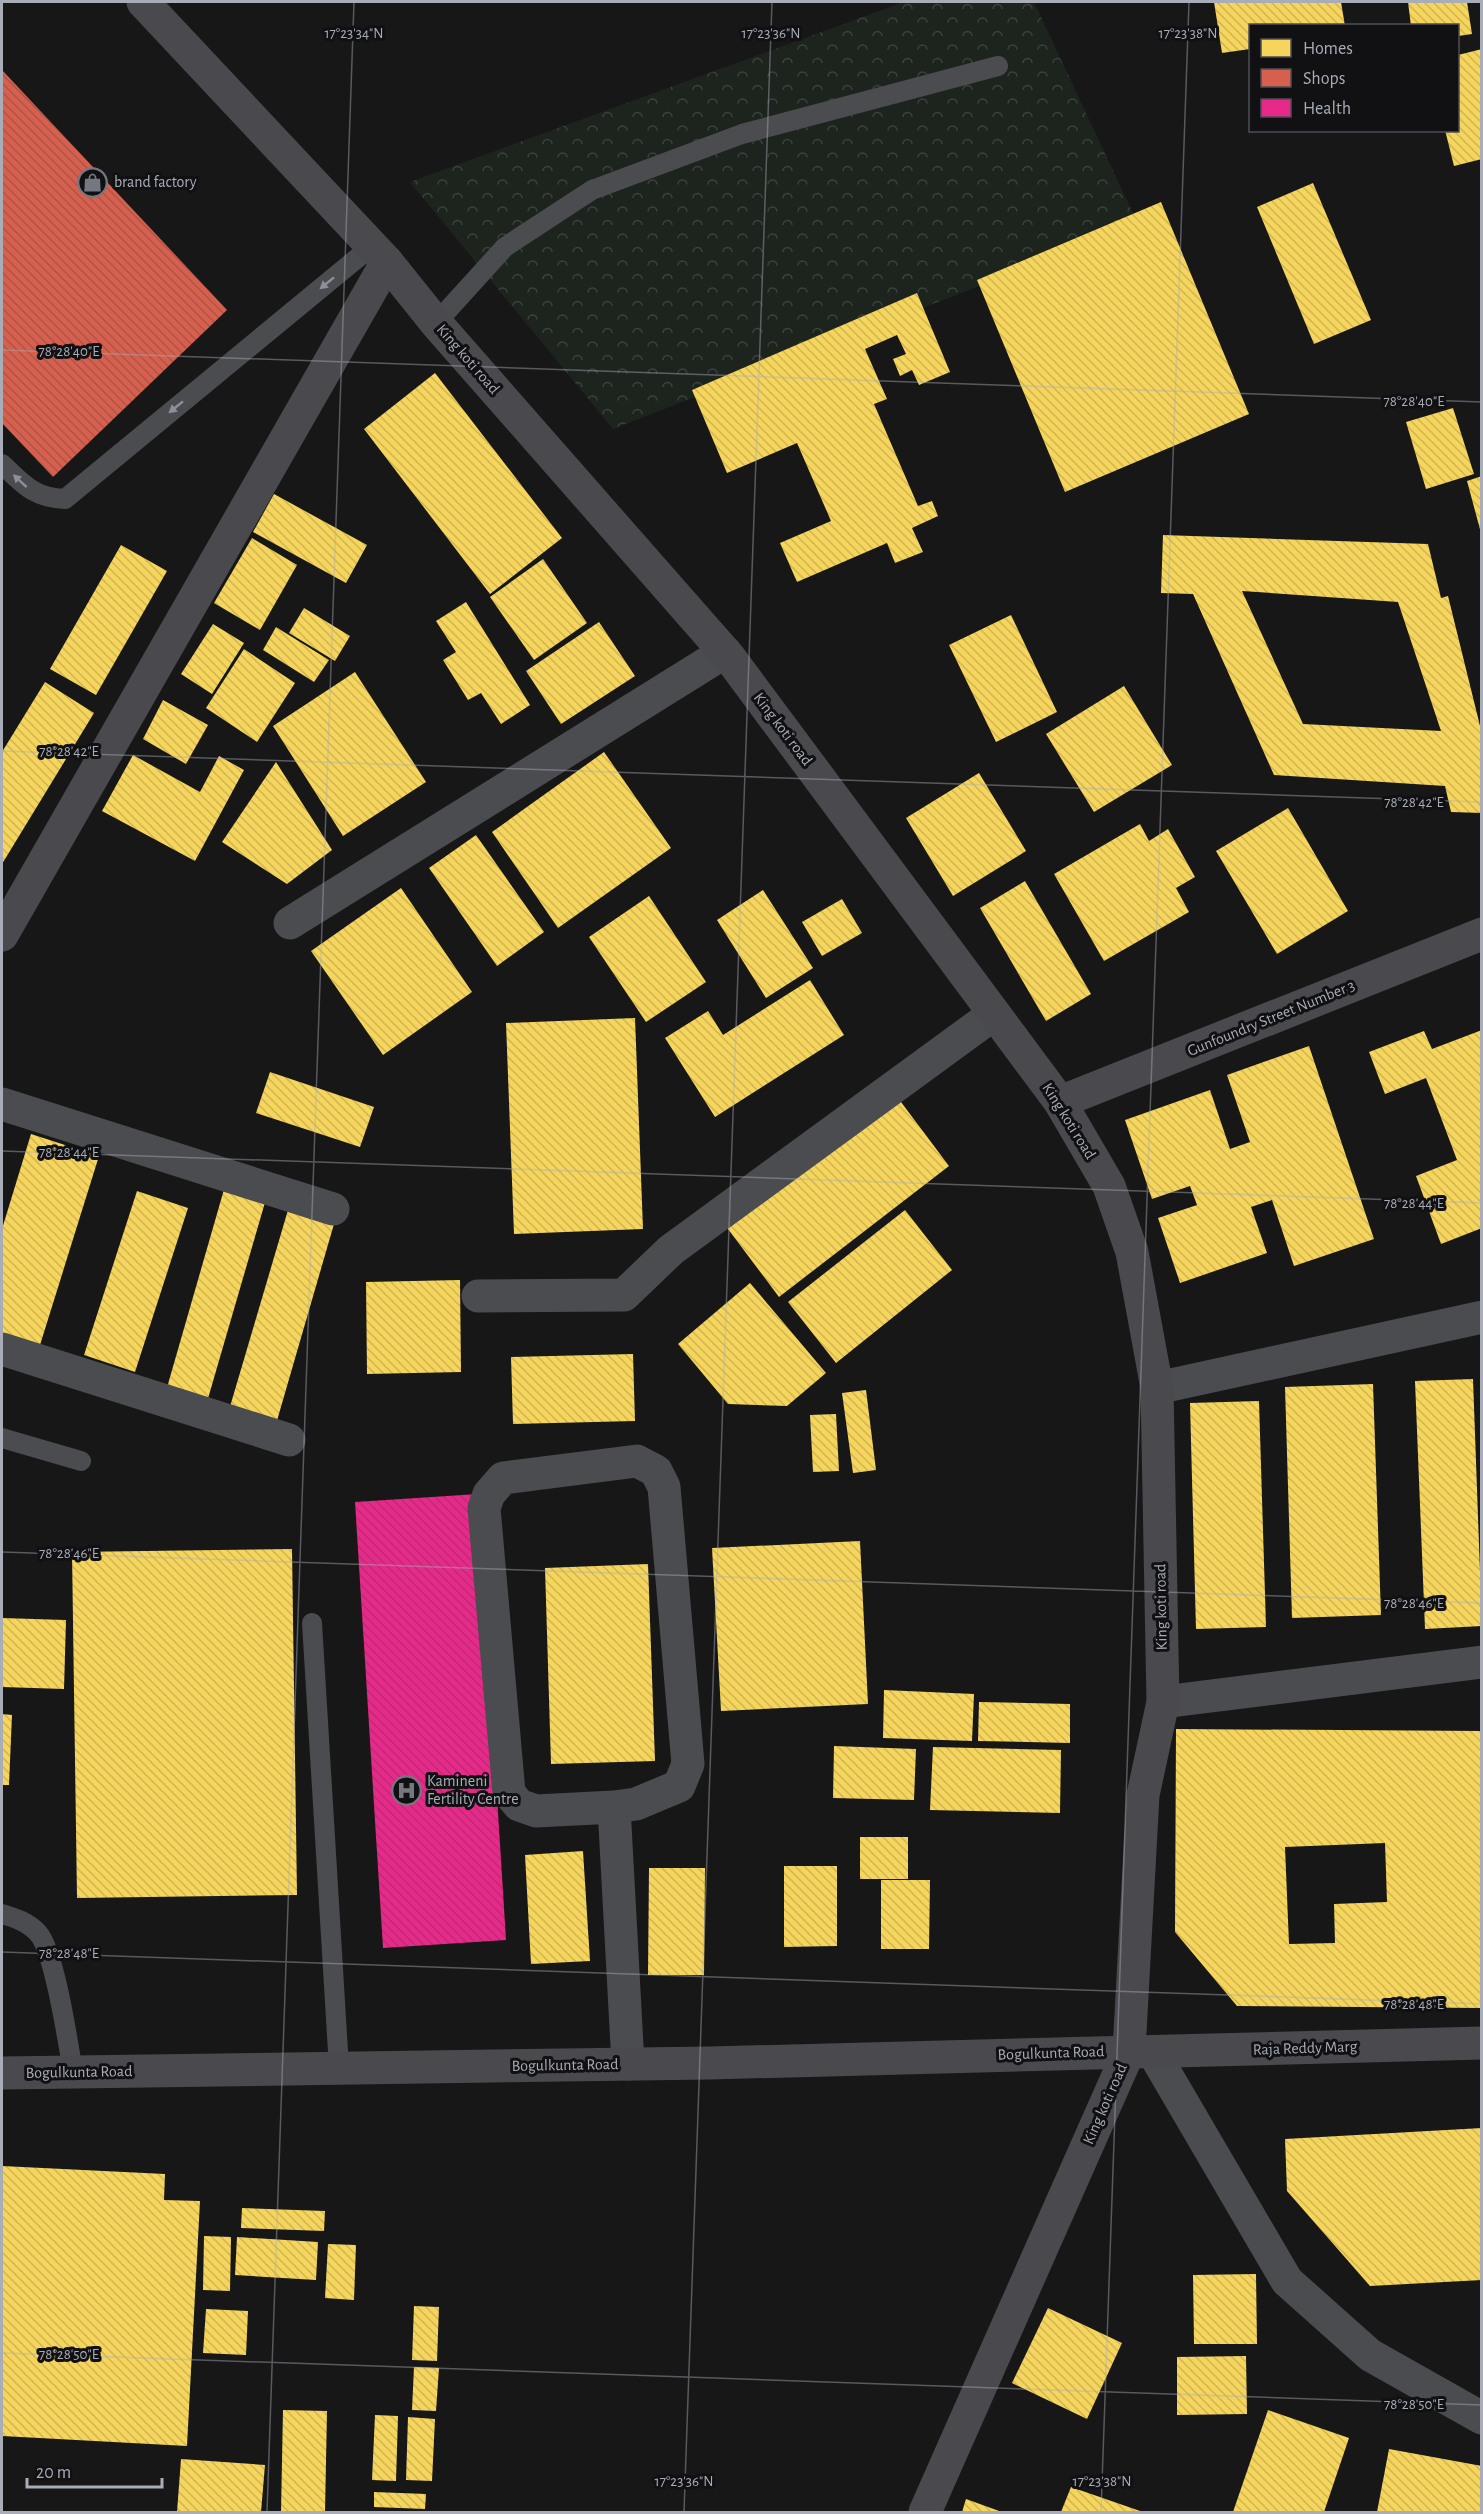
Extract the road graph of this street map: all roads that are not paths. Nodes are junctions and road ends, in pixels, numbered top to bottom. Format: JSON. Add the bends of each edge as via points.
{"nodes":[{"id":1,"x":143,"y":2,"type":"edge"},
{"id":2,"x":998,"y":66,"type":"dead end"},
{"id":3,"x":380,"y":254,"type":"junction"},
{"id":4,"x":436,"y":323,"type":"junction"},
{"id":5,"x":2,"y":464,"type":"edge"},
{"id":6,"x":725,"y":652,"type":"junction"},
{"id":7,"x":290,"y":923,"type":"dead end"},
{"id":8,"x":1482,"y":934,"type":"edge"},
{"id":9,"x":2,"y":935,"type":"edge"},
{"id":10,"x":994,"y":1014,"type":"junction"},
{"id":11,"x":1060,"y":1102,"type":"junction"},
{"id":12,"x":2,"y":1104,"type":"edge"},
{"id":13,"x":333,"y":1209,"type":"dead end"},
{"id":14,"x":478,"y":1296,"type":"dead end"},
{"id":15,"x":1482,"y":1317,"type":"edge"},
{"id":16,"x":2,"y":1349,"type":"edge"},
{"id":17,"x":1157,"y":1388,"type":"junction"},
{"id":18,"x":2,"y":1438,"type":"edge"},
{"id":19,"x":289,"y":1440,"type":"dead end"},
{"id":20,"x":81,"y":1461,"type":"dead end"},
{"id":21,"x":312,"y":1623,"type":"dead end"},
{"id":22,"x":1482,"y":1662,"type":"edge"},
{"id":23,"x":1163,"y":1702,"type":"junction"},
{"id":24,"x":614,"y":1806,"type":"junction"},
{"id":25,"x":2,"y":1914,"type":"edge"},
{"id":26,"x":1482,"y":2043,"type":"edge"},
{"id":27,"x":1141,"y":2051,"type":"junction"},
{"id":28,"x":628,"y":2064,"type":"junction"},
{"id":29,"x":339,"y":2068,"type":"junction"},
{"id":30,"x":73,"y":2072,"type":"junction"},
{"id":31,"x":2,"y":2073,"type":"edge"},
{"id":32,"x":1482,"y":2418,"type":"edge"},
{"id":33,"x":925,"y":2512,"type":"edge"}],
"edges":[{"from":1,"to":3,"type":"street","name":"King koti road"},
{"from":2,"to":4,"type":"lane","via":[[742,134],[592,190],[505,247]]},
{"from":3,"to":4,"type":"street","name":"King koti road"},
{"from":3,"to":5,"type":"lane","one_way":true,"via":[[65,499],[46,498],[29,490]]},
{"from":3,"to":9,"type":"street"},
{"from":4,"to":6,"type":"street","name":"King koti road"},
{"from":6,"to":7,"type":"street"},
{"from":6,"to":10,"type":"street","name":"King koti road"},
{"from":8,"to":11,"type":"street","name":"Gunfoundry Street Number 3"},
{"from":10,"to":11,"type":"street","name":"King koti road"},
{"from":10,"to":14,"type":"street","via":[[671,1250],[624,1295]]},
{"from":11,"to":17,"type":"street","name":"King koti road","via":[[1108,1186],[1132,1252]]},
{"from":12,"to":13,"type":"street"},
{"from":15,"to":17,"type":"street"},
{"from":16,"to":19,"type":"street"},
{"from":17,"to":23,"type":"street","name":"King koti road"},
{"from":18,"to":20,"type":"lane"},
{"from":21,"to":29,"type":"lane"},
{"from":22,"to":23,"type":"street"},
{"from":23,"to":27,"type":"street","name":"King koti road","via":[[1143,1795]]},
{"from":24,"to":24,"type":"street","via":[[636,1804],[679,1786],[688,1764],[664,1487],[656,1471],[637,1461],[503,1478],[489,1494],[484,1508],[509,1793],[519,1805],[536,1811]]},
{"from":24,"to":28,"type":"street"},
{"from":25,"to":30,"type":"lane","via":[[23,1921],[39,1934],[47,1949]]},
{"from":26,"to":27,"type":"street","name":"Raja Reddy Marg"},
{"from":27,"to":28,"type":"street","name":"Bogulkunta Road"},
{"from":27,"to":32,"type":"street","via":[[1287,2281],[1370,2355]]},
{"from":27,"to":33,"type":"street","name":"King koti road"},
{"from":28,"to":29,"type":"street","name":"Bogulkunta Road"},
{"from":29,"to":30,"type":"street","name":"Bogulkunta Road"},
{"from":30,"to":31,"type":"street","name":"Bogulkunta Road"}]}
